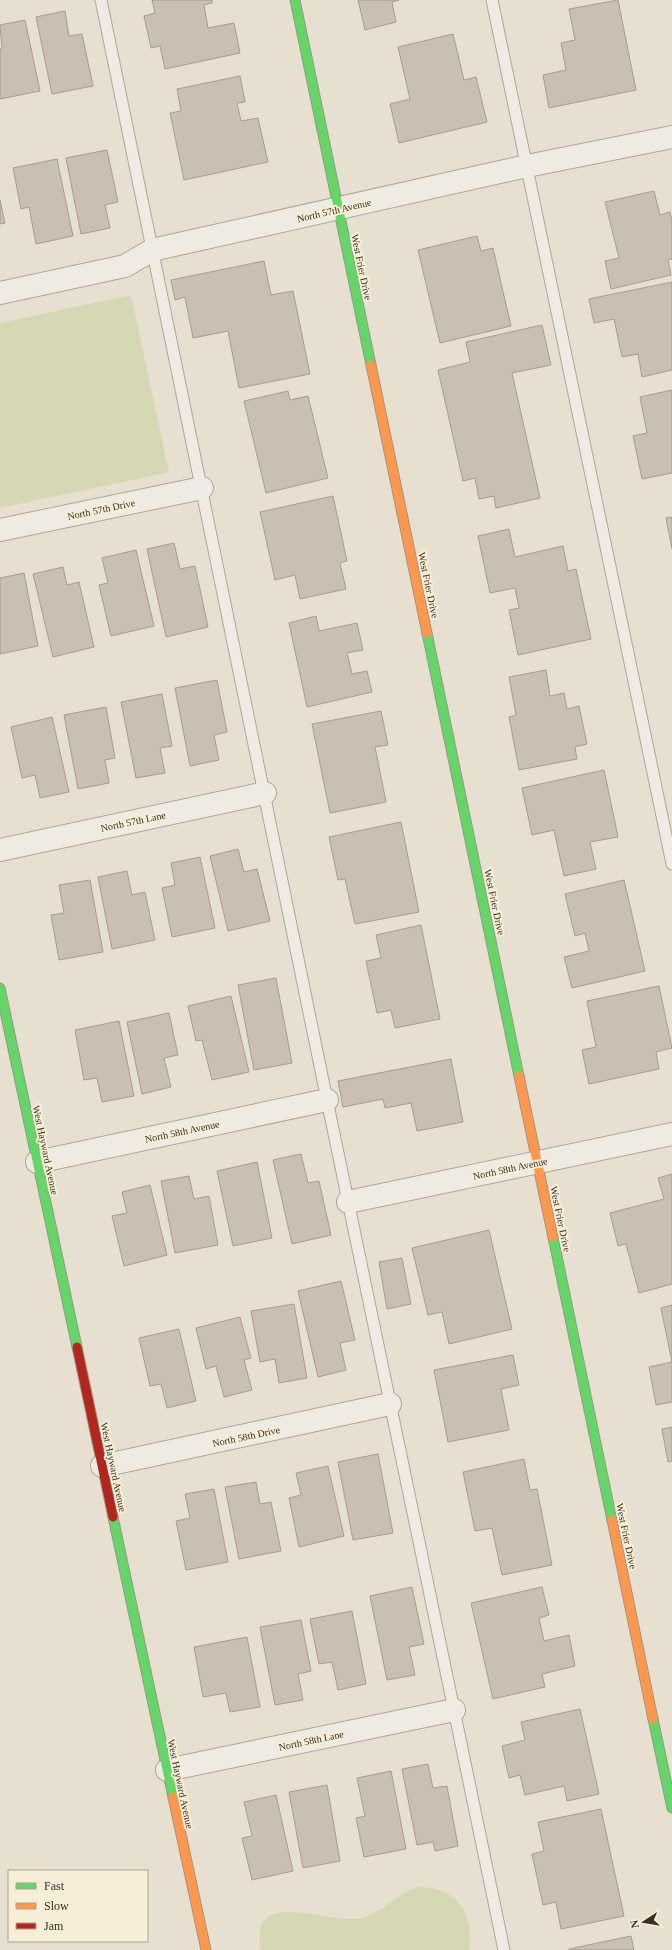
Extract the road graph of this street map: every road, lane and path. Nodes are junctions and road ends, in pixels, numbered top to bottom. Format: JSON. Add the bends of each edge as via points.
{"nodes":[{"id":1,"x":101,"y":0,"type":"edge"},
{"id":2,"x":295,"y":0,"type":"edge"},
{"id":3,"x":492,"y":0,"type":"edge"},
{"id":4,"x":672,"y":137,"type":"edge"},
{"id":5,"x":527,"y":166,"type":"junction"},
{"id":6,"x":339,"y":209,"type":"junction"},
{"id":7,"x":152,"y":250,"type":"junction"},
{"id":8,"x":0,"y":293,"type":"edge"},
{"id":9,"x":202,"y":488,"type":"junction"},
{"id":10,"x":0,"y":530,"type":"edge"},
{"id":11,"x":265,"y":793,"type":"junction"},
{"id":12,"x":0,"y":850,"type":"edge"},
{"id":13,"x":672,"y":864,"type":"edge"},
{"id":14,"x":0,"y":988,"type":"edge"},
{"id":15,"x":327,"y":1100,"type":"junction"},
{"id":16,"x":672,"y":1134,"type":"edge"},
{"id":17,"x":37,"y":1162,"type":"junction"},
{"id":18,"x":538,"y":1162,"type":"junction"},
{"id":19,"x":348,"y":1202,"type":"junction"},
{"id":20,"x":390,"y":1404,"type":"junction"},
{"id":21,"x":102,"y":1466,"type":"junction"},
{"id":22,"x":454,"y":1710,"type":"junction"},
{"id":23,"x":167,"y":1770,"type":"junction"},
{"id":24,"x":672,"y":1808,"type":"edge"},
{"id":25,"x":206,"y":1950,"type":"edge"},
{"id":26,"x":504,"y":1950,"type":"edge"}],
"edges":[{"from":1,"to":7,"type":"lane"},
{"from":2,"to":6,"type":"street","name":"West Frier Drive"},
{"from":3,"to":5,"type":"lane"},
{"from":4,"to":5,"type":"street","name":"North 57th Avenue"},
{"from":5,"to":6,"type":"street","name":"North 57th Avenue"},
{"from":5,"to":13,"type":"lane"},
{"from":6,"to":7,"type":"street","name":"North 57th Avenue"},
{"from":6,"to":18,"type":"street","name":"West Frier Drive"},
{"from":7,"to":8,"type":"street","name":"North 57th Avenue","via":[[126,266]]},
{"from":7,"to":9,"type":"lane"},
{"from":9,"to":10,"type":"street","name":"North 57th Drive"},
{"from":9,"to":11,"type":"lane"},
{"from":11,"to":12,"type":"street","name":"North 57th Lane"},
{"from":11,"to":15,"type":"lane"},
{"from":14,"to":17,"type":"street","name":"West Hayward Avenue"},
{"from":15,"to":17,"type":"street","name":"North 58th Avenue"},
{"from":15,"to":19,"type":"lane"},
{"from":16,"to":18,"type":"street","name":"North 58th Avenue"},
{"from":17,"to":21,"type":"street","name":"West Hayward Avenue"},
{"from":18,"to":19,"type":"street","name":"North 58th Avenue"},
{"from":18,"to":24,"type":"street","name":"West Frier Drive"},
{"from":19,"to":20,"type":"lane"},
{"from":20,"to":21,"type":"street","name":"North 58th Drive"},
{"from":20,"to":22,"type":"lane"},
{"from":21,"to":23,"type":"street","name":"West Hayward Avenue"},
{"from":22,"to":23,"type":"street","name":"North 58th Lane"},
{"from":22,"to":26,"type":"lane"},
{"from":23,"to":25,"type":"street","name":"West Hayward Avenue"}]}
